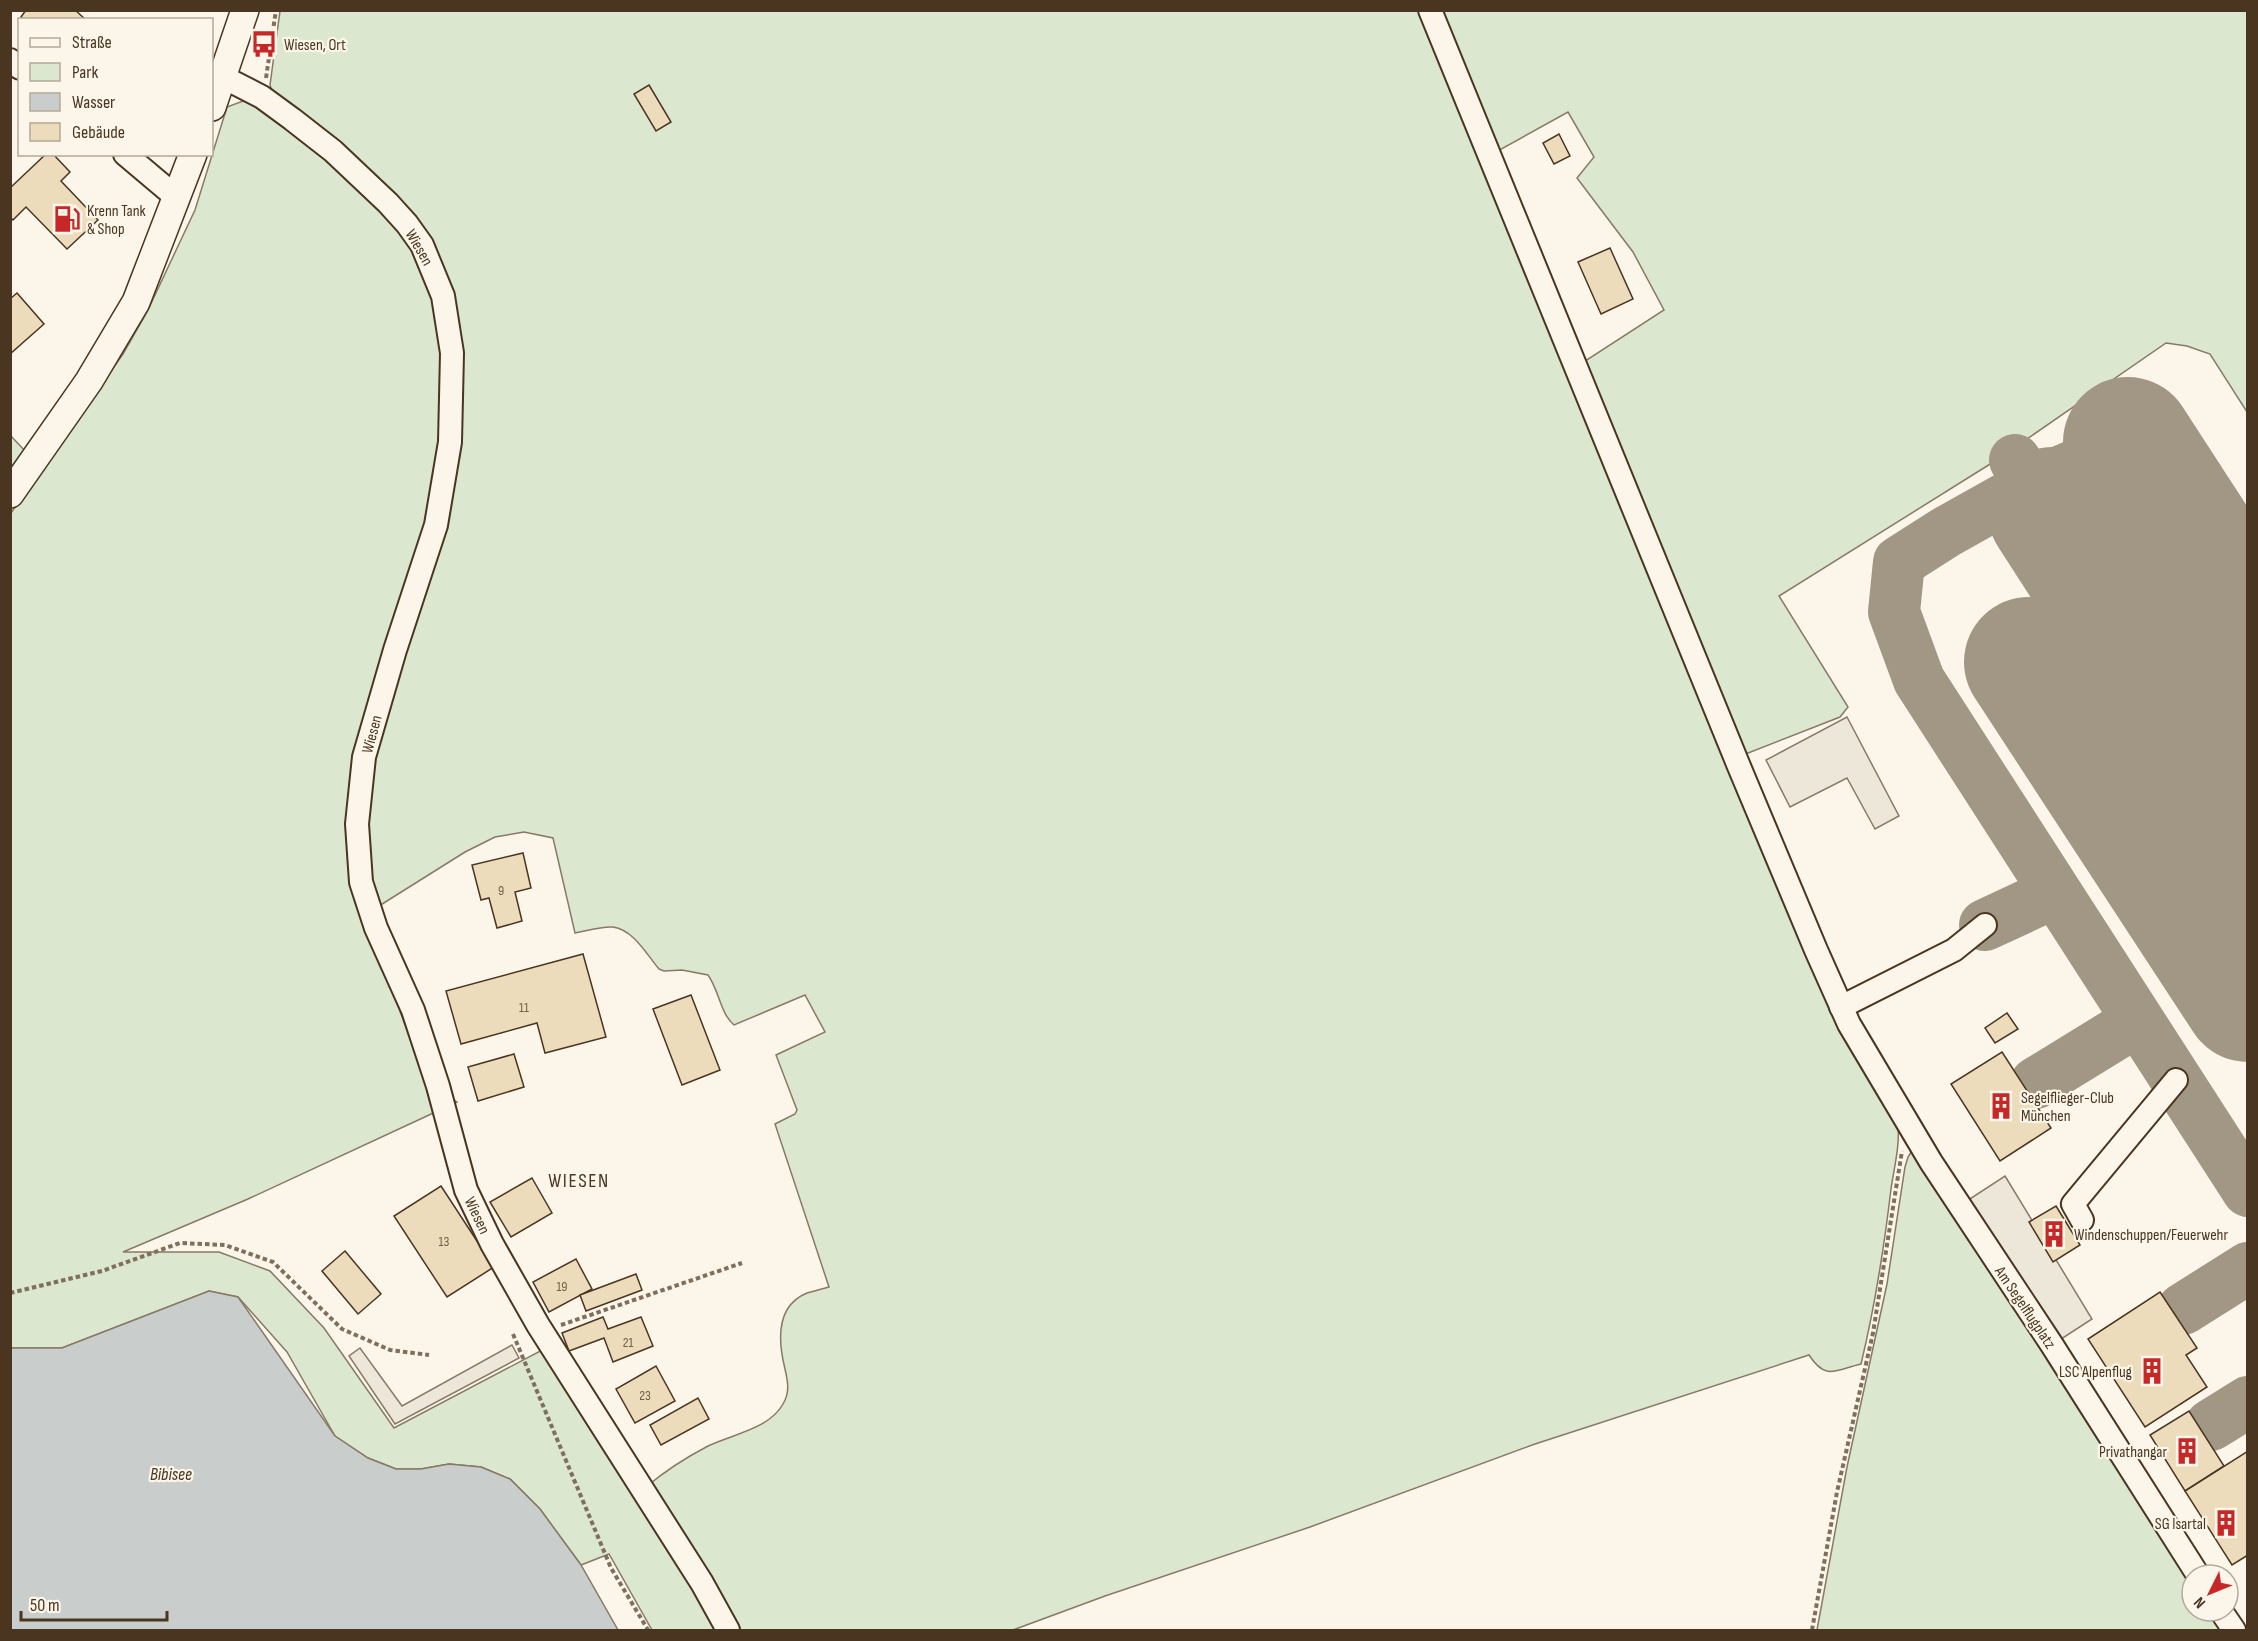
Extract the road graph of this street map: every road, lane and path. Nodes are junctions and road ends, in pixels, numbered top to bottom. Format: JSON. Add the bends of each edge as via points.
{"nodes":[{"id":1,"x":245,"y":10,"type":"edge"},
{"id":2,"x":276,"y":10,"type":"edge"},
{"id":3,"x":1430,"y":10,"type":"edge"},
{"id":4,"x":223,"y":77,"type":"junction"},
{"id":5,"x":262,"y":97,"type":"junction"},
{"id":6,"x":213,"y":104,"type":"edge"},
{"id":7,"x":127,"y":156,"type":"edge"},
{"id":8,"x":192,"y":156,"type":"edge"},
{"id":9,"x":176,"y":197,"type":"junction"},
{"id":10,"x":10,"y":494,"type":"edge"},
{"id":11,"x":1985,"y":925,"type":"dead end"},
{"id":12,"x":1841,"y":1007,"type":"junction"},
{"id":13,"x":2176,"y":1080,"type":"dead end"},
{"id":14,"x":1912,"y":1130,"type":"junction"},
{"id":15,"x":2082,"y":1220,"type":"dead end"},
{"id":16,"x":742,"y":1263,"type":"dead end"},
{"id":17,"x":10,"y":1293,"type":"edge"},
{"id":18,"x":538,"y":1325,"type":"junction"},
{"id":19,"x":513,"y":1334,"type":"dead end"},
{"id":20,"x":429,"y":1355,"type":"dead end"},
{"id":21,"x":2190,"y":1563,"type":"edge"},
{"id":22,"x":648,"y":1630,"type":"edge"},
{"id":23,"x":728,"y":1630,"type":"edge"},
{"id":24,"x":1812,"y":1630,"type":"edge"}],
"edges":[{"from":1,"to":4,"type":"main road"},
{"from":2,"to":5,"type":"path"},
{"from":3,"to":12,"type":"street","name":"Am Segelflugplatz"},
{"from":4,"to":5,"type":"street","name":"Wiesen"},
{"from":4,"to":6,"type":"main road"},
{"from":5,"to":18,"type":"street","name":"Wiesen","via":[[333,151],[408,224],[422,245],[443,296],[452,353],[450,442],[436,525],[394,650],[364,757],[357,824],[362,882],[376,928],[413,1010],[466,1190]]},
{"from":7,"to":9,"type":"street"},
{"from":8,"to":9,"type":"main road"},
{"from":9,"to":10,"type":"main road","via":[[136,302],[88,381]]},
{"from":11,"to":12,"type":"street","via":[[1954,950]]},
{"from":12,"to":14,"type":"street","name":"Am Segelflugplatz"},
{"from":13,"to":15,"type":"street","via":[[2073,1204]]},
{"from":14,"to":21,"type":"street","name":"Am Segelflugplatz"},
{"from":14,"to":24,"type":"path","via":[[1903,1143],[1873,1333],[1837,1492]]},
{"from":16,"to":18,"type":"path","via":[[560,1325]]},
{"from":17,"to":20,"type":"path","via":[[102,1271],[180,1243],[225,1245],[273,1262],[342,1329],[390,1350]]},
{"from":18,"to":23,"type":"street","name":"Wiesen"},
{"from":19,"to":22,"type":"path","via":[[611,1568]]}]}
